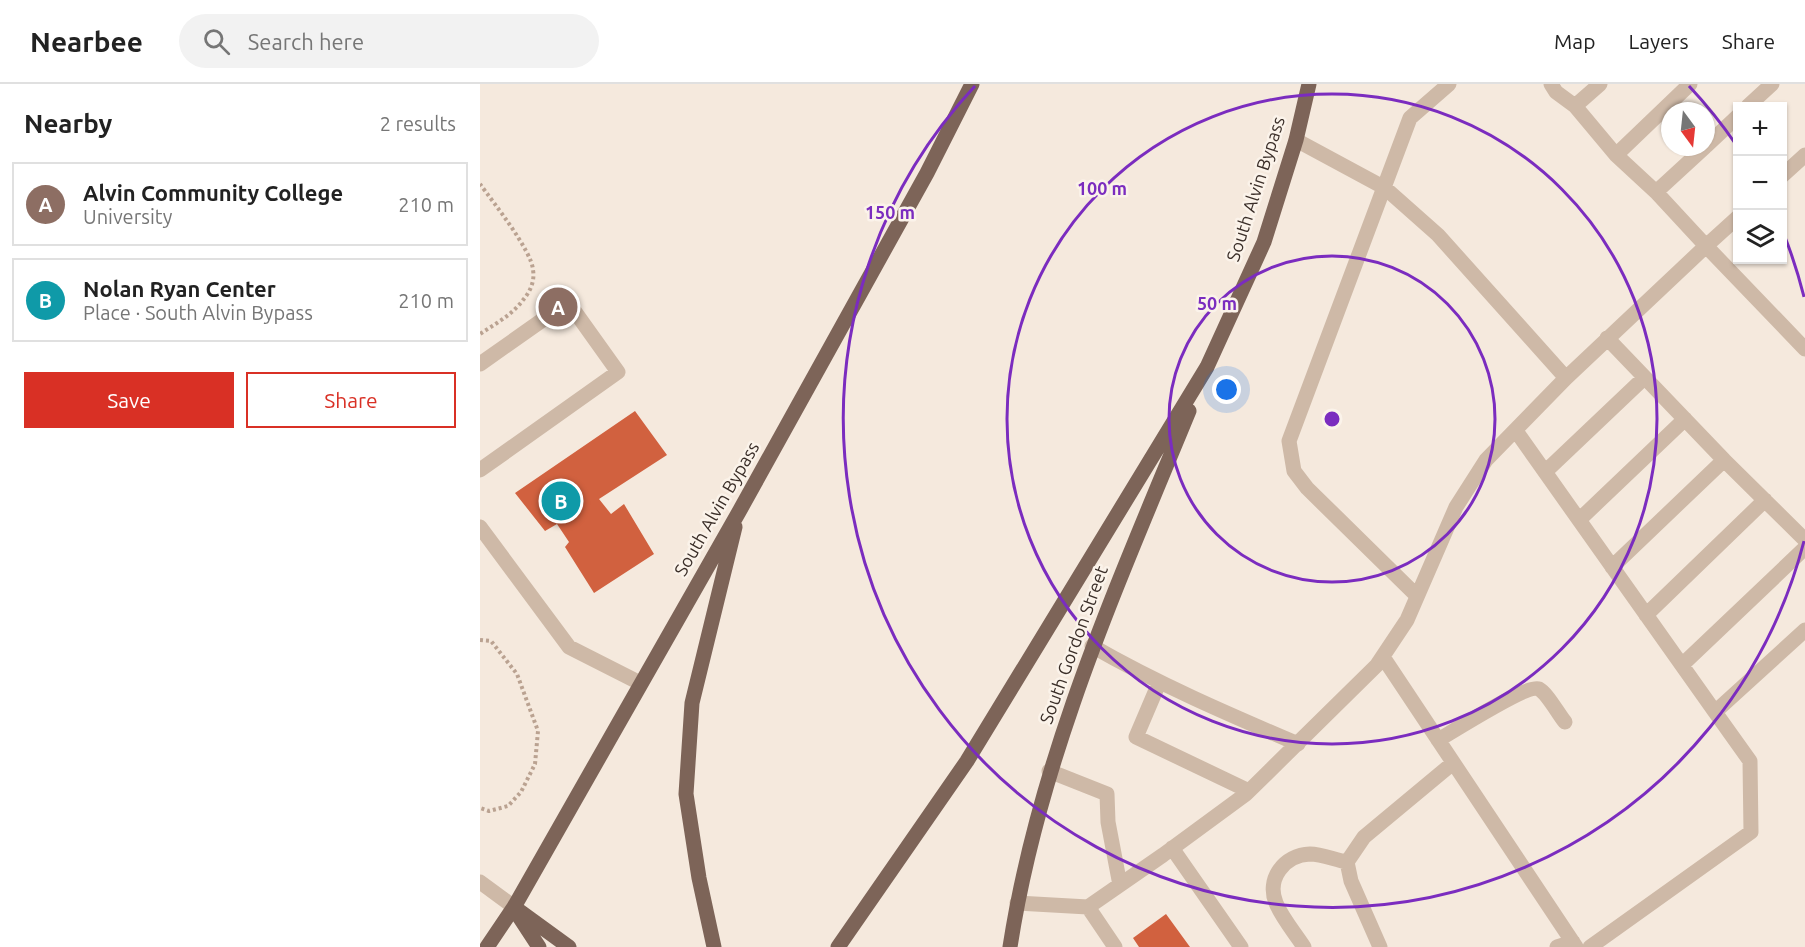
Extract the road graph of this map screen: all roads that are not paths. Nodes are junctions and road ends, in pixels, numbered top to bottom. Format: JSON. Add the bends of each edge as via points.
{"nodes":[{"id":1,"x":972,"y":84,"type":"edge"},
{"id":2,"x":1309,"y":84,"type":"edge"},
{"id":3,"x":1449,"y":84,"type":"edge"},
{"id":4,"x":1551,"y":84,"type":"edge"},
{"id":5,"x":1600,"y":84,"type":"edge"},
{"id":6,"x":1690,"y":84,"type":"edge"},
{"id":7,"x":1772,"y":84,"type":"edge"},
{"id":8,"x":1752,"y":102,"type":"edge"},
{"id":9,"x":1575,"y":106,"type":"junction"},
{"id":10,"x":1733,"y":120,"type":"edge"},
{"id":11,"x":1715,"y":137,"type":"edge"},
{"id":12,"x":1296,"y":140,"type":"junction"},
{"id":13,"x":1616,"y":154,"type":"junction"},
{"id":14,"x":1805,"y":155,"type":"edge"},
{"id":15,"x":1694,"y":156,"type":"edge"},
{"id":16,"x":1787,"y":171,"type":"edge"},
{"id":17,"x":1385,"y":188,"type":"junction"},
{"id":18,"x":1656,"y":192,"type":"junction"},
{"id":19,"x":1733,"y":221,"type":"edge"},
{"id":20,"x":1706,"y":246,"type":"junction"},
{"id":21,"x":1607,"y":338,"type":"junction"},
{"id":22,"x":1805,"y":349,"type":"edge"},
{"id":23,"x":480,"y":364,"type":"edge"},
{"id":24,"x":1207,"y":367,"type":"junction"},
{"id":25,"x":1566,"y":378,"type":"junction"},
{"id":26,"x":1644,"y":378,"type":"junction"},
{"id":27,"x":1685,"y":419,"type":"junction"},
{"id":28,"x":1515,"y":431,"type":"junction"},
{"id":29,"x":1724,"y":460,"type":"junction"},
{"id":30,"x":480,"y":470,"type":"edge"},
{"id":31,"x":1545,"y":472,"type":"junction"},
{"id":32,"x":1765,"y":500,"type":"junction"},
{"id":33,"x":740,"y":510,"type":"junction"},
{"id":34,"x":1579,"y":520,"type":"junction"},
{"id":35,"x":480,"y":527,"type":"edge"},
{"id":36,"x":1805,"y":540,"type":"edge"},
{"id":37,"x":1805,"y":548,"type":"edge"},
{"id":38,"x":1612,"y":567,"type":"junction"},
{"id":39,"x":1417,"y":596,"type":"junction"},
{"id":40,"x":1646,"y":615,"type":"junction"},
{"id":41,"x":1805,"y":630,"type":"edge"},
{"id":42,"x":1092,"y":646,"type":"junction"},
{"id":43,"x":1383,"y":657,"type":"junction"},
{"id":44,"x":1682,"y":665,"type":"junction"},
{"id":45,"x":640,"y":683,"type":"junction"},
{"id":46,"x":1159,"y":683,"type":"junction"},
{"id":47,"x":1715,"y":712,"type":"junction"},
{"id":48,"x":1565,"y":723,"type":"dead end"},
{"id":49,"x":1438,"y":740,"type":"junction"},
{"id":50,"x":1298,"y":744,"type":"junction"},
{"id":51,"x":1454,"y":763,"type":"junction"},
{"id":52,"x":1049,"y":771,"type":"junction"},
{"id":53,"x":1249,"y":791,"type":"junction"},
{"id":54,"x":1172,"y":848,"type":"junction"},
{"id":55,"x":1347,"y":862,"type":"junction"},
{"id":56,"x":480,"y":882,"type":"edge"},
{"id":57,"x":1120,"y":885,"type":"junction"},
{"id":58,"x":1017,"y":903,"type":"junction"},
{"id":59,"x":1088,"y":907,"type":"junction"},
{"id":60,"x":514,"y":908,"type":"junction"},
{"id":61,"x":1574,"y":944,"type":"edge"},
{"id":62,"x":487,"y":947,"type":"edge"},
{"id":63,"x":539,"y":947,"type":"edge"},
{"id":64,"x":569,"y":947,"type":"edge"},
{"id":65,"x":714,"y":947,"type":"edge"},
{"id":66,"x":838,"y":947,"type":"edge"},
{"id":67,"x":1010,"y":947,"type":"edge"},
{"id":68,"x":1115,"y":947,"type":"edge"},
{"id":69,"x":1241,"y":947,"type":"edge"},
{"id":70,"x":1304,"y":947,"type":"edge"},
{"id":71,"x":1380,"y":947,"type":"edge"},
{"id":72,"x":1557,"y":947,"type":"edge"},
{"id":73,"x":1590,"y":947,"type":"edge"}],
"edges":[{"from":1,"to":33,"type":"main road","name":"South Alvin Bypass","via":[[927,173]]},
{"from":2,"to":12,"type":"main road","name":"South Alvin Bypass"},
{"from":3,"to":17,"type":"street","via":[[1410,118]]},
{"from":4,"to":9,"type":"street"},
{"from":5,"to":9,"type":"street"},
{"from":6,"to":13,"type":"street"},
{"from":7,"to":8,"type":"street"},
{"from":9,"to":13,"type":"street"},
{"from":10,"to":11,"type":"street"},
{"from":12,"to":17,"type":"street"},
{"from":12,"to":24,"type":"main road","name":"South Alvin Bypass","via":[[1264,242]]},
{"from":13,"to":18,"type":"street"},
{"from":14,"to":16,"type":"street"},
{"from":15,"to":18,"type":"street"},
{"from":17,"to":25,"type":"street","via":[[1438,235]]},
{"from":17,"to":39,"type":"street","via":[[1288,441],[1294,471],[1307,488]]},
{"from":18,"to":20,"type":"street"},
{"from":19,"to":20,"type":"street"},
{"from":20,"to":21,"type":"street"},
{"from":20,"to":22,"type":"street"},
{"from":21,"to":25,"type":"street"},
{"from":21,"to":26,"type":"street"},
{"from":23,"to":30,"type":"street","via":[[567,302],[618,372]]},
{"from":24,"to":42,"type":"main road","name":"South Gordon Street"},
{"from":24,"to":66,"type":"main road","name":"South Alvin Bypass","via":[[967,761]]},
{"from":25,"to":28,"type":"street"},
{"from":26,"to":27,"type":"street"},
{"from":26,"to":31,"type":"street"},
{"from":27,"to":29,"type":"street"},
{"from":27,"to":34,"type":"street"},
{"from":28,"to":31,"type":"street"},
{"from":28,"to":39,"type":"street","via":[[1486,460],[1456,507]]},
{"from":29,"to":32,"type":"street"},
{"from":29,"to":38,"type":"street"},
{"from":31,"to":34,"type":"street"},
{"from":32,"to":36,"type":"street"},
{"from":32,"to":40,"type":"street"},
{"from":33,"to":45,"type":"main road","name":"South Alvin Bypass"},
{"from":33,"to":65,"type":"main road","via":[[692,703],[686,794]]},
{"from":34,"to":38,"type":"street"},
{"from":35,"to":45,"type":"street","via":[[569,647]]},
{"from":37,"to":44,"type":"street"},
{"from":38,"to":40,"type":"street"},
{"from":39,"to":43,"type":"street"},
{"from":40,"to":44,"type":"street"},
{"from":41,"to":47,"type":"street"},
{"from":42,"to":46,"type":"street"},
{"from":42,"to":52,"type":"main road","name":"South Gordon Street"},
{"from":43,"to":49,"type":"street"},
{"from":43,"to":50,"type":"street"},
{"from":44,"to":47,"type":"street"},
{"from":45,"to":60,"type":"main road","name":"South Alvin Bypass"},
{"from":46,"to":50,"type":"street"},
{"from":46,"to":53,"type":"street","via":[[1136,737]]},
{"from":47,"to":73,"type":"street","via":[[1750,761],[1751,832]]},
{"from":48,"to":49,"type":"street","via":[[1544,694],[1532,689]]},
{"from":49,"to":51,"type":"street"},
{"from":50,"to":53,"type":"street"},
{"from":51,"to":55,"type":"street","via":[[1364,837]]},
{"from":51,"to":61,"type":"street"},
{"from":52,"to":57,"type":"street","via":[[1107,794]]},
{"from":52,"to":58,"type":"main road","name":"South Gordon Street"},
{"from":53,"to":54,"type":"street"},
{"from":54,"to":57,"type":"street"},
{"from":54,"to":69,"type":"street"},
{"from":55,"to":70,"type":"street","via":[[1307,854],[1286,862],[1275,876],[1272,887],[1276,904]]},
{"from":55,"to":71,"type":"street","via":[[1351,881]]},
{"from":56,"to":60,"type":"street"},
{"from":57,"to":59,"type":"street"},
{"from":58,"to":59,"type":"street"},
{"from":58,"to":67,"type":"main road","name":"South Gordon Street"},
{"from":59,"to":68,"type":"street"},
{"from":60,"to":62,"type":"main road","name":"South Alvin Bypass"},
{"from":60,"to":63,"type":"main road"},
{"from":60,"to":64,"type":"main road"},
{"from":61,"to":72,"type":"street"}]}
